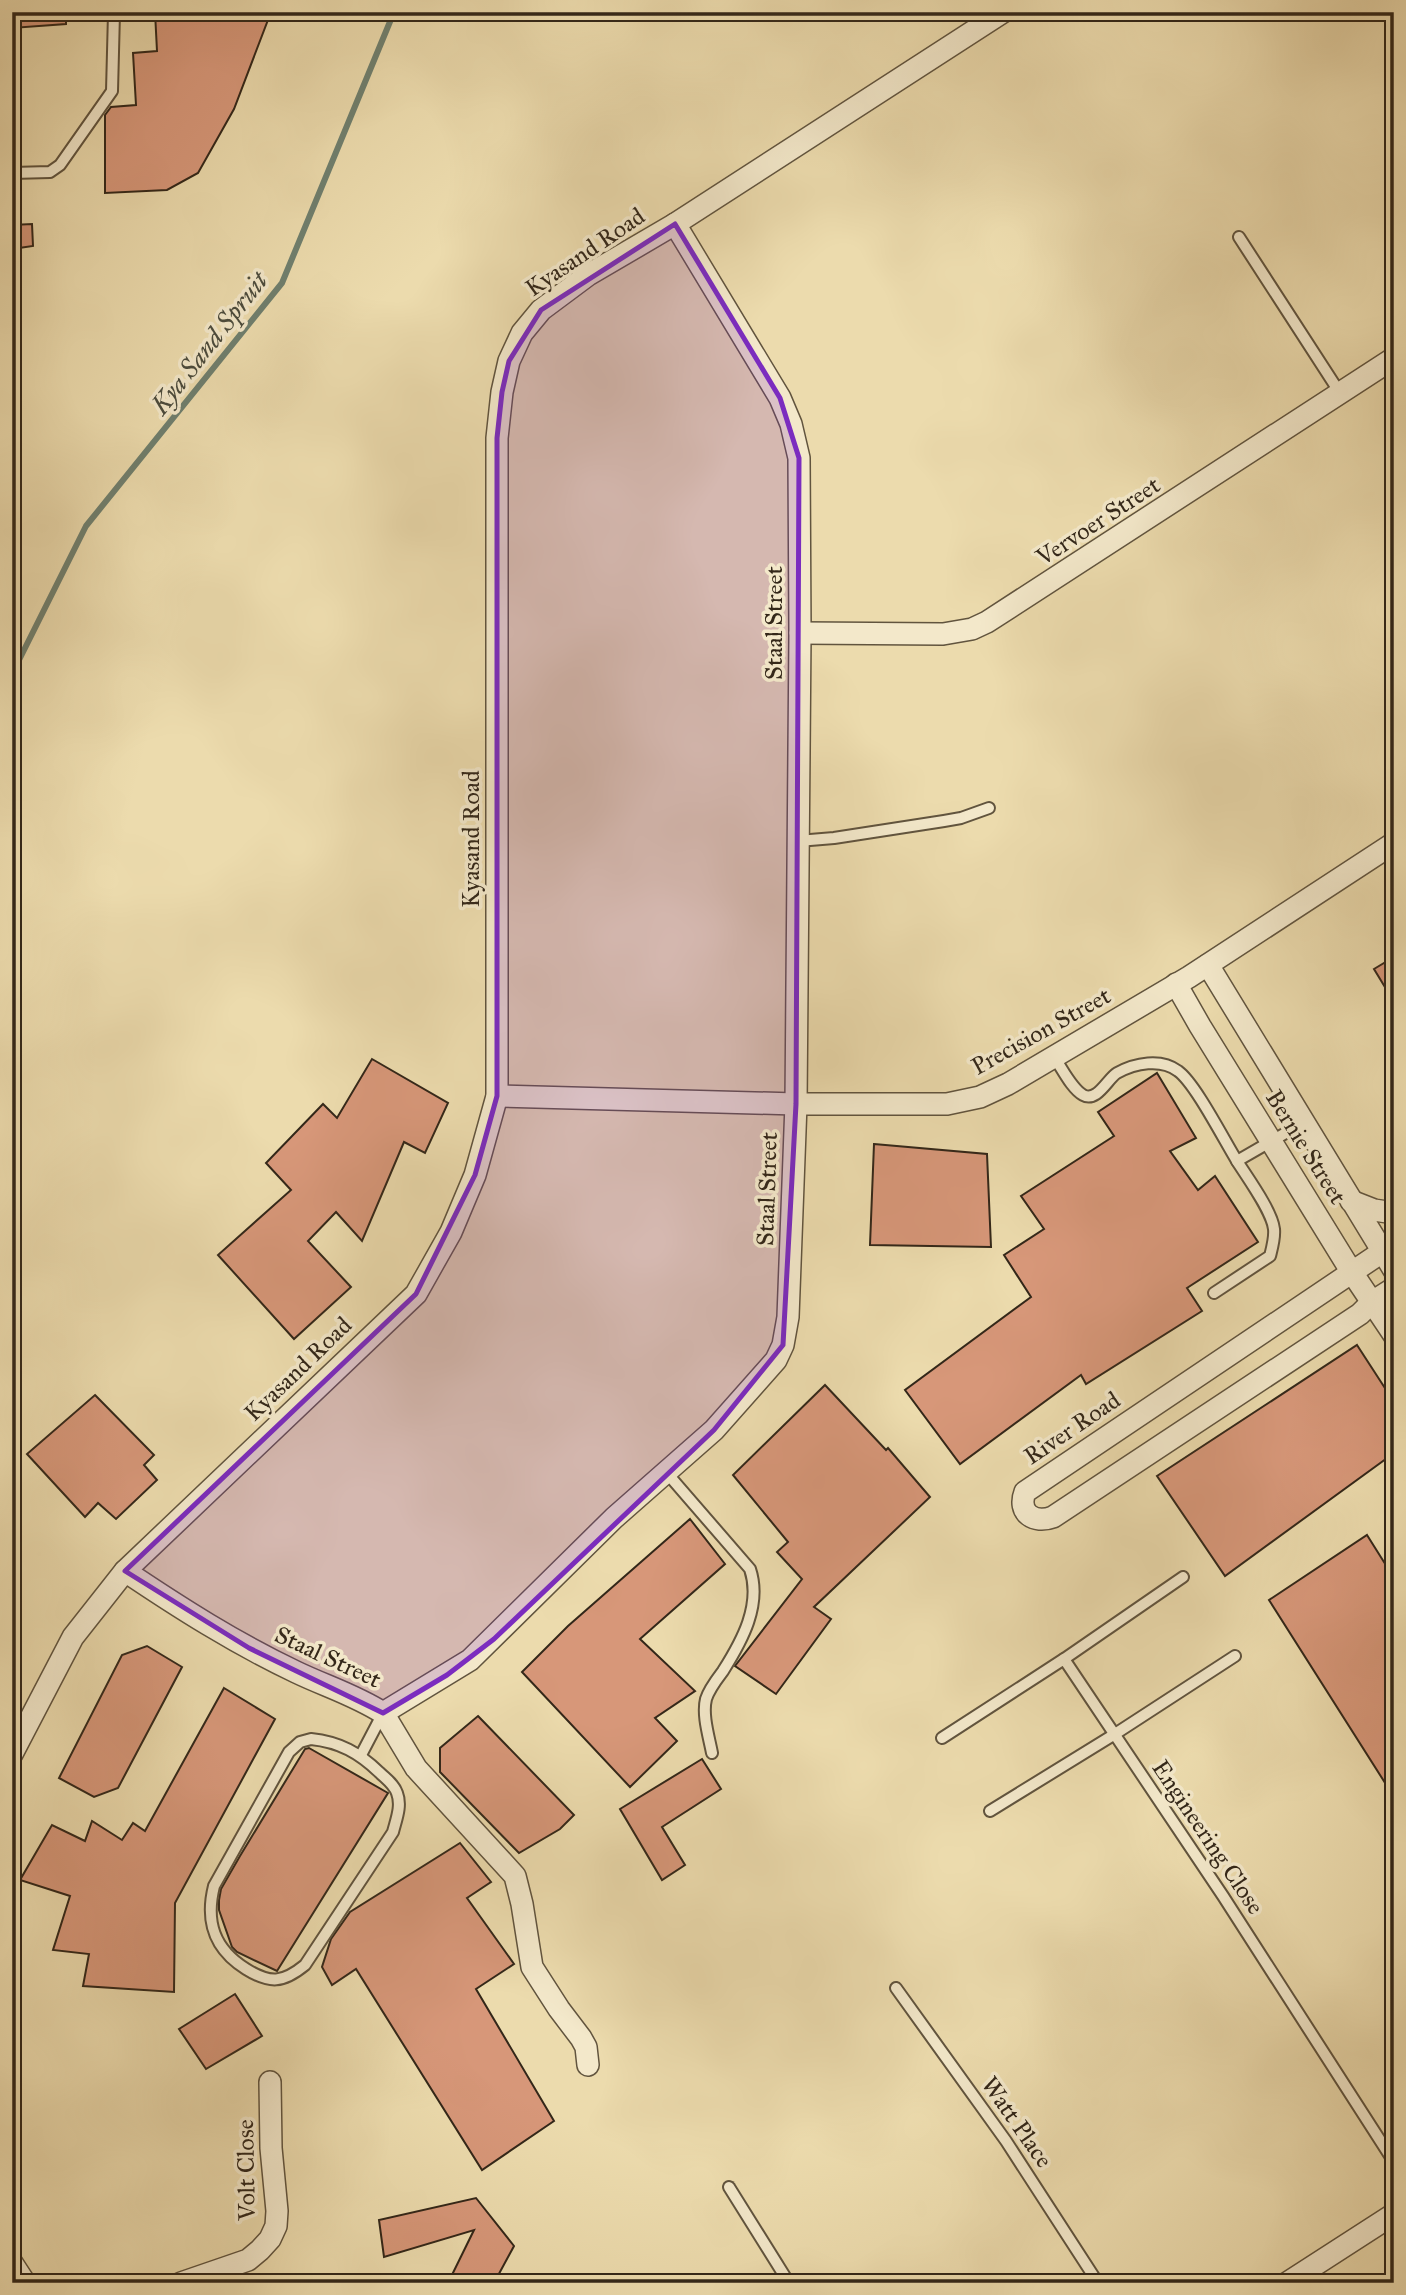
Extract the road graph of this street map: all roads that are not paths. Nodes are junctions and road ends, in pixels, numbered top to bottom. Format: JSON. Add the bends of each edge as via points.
{"nodes":[{"id":1,"x":1003,"y":12,"type":"edge"},
{"id":2,"x":114,"y":13,"type":"edge"},
{"id":3,"x":12,"y":173,"type":"edge"},
{"id":4,"x":675,"y":224,"type":"junction"},
{"id":5,"x":1239,"y":237,"type":"dead end"},
{"id":6,"x":1394,"y":358,"type":"edge"},
{"id":7,"x":1340,"y":394,"type":"junction"},
{"id":8,"x":800,"y":633,"type":"junction"},
{"id":9,"x":989,"y":807,"type":"dead end"},
{"id":10,"x":798,"y":841,"type":"junction"},
{"id":11,"x":1394,"y":843,"type":"edge"},
{"id":12,"x":1208,"y":965,"type":"junction"},
{"id":13,"x":1176,"y":984,"type":"junction"},
{"id":14,"x":1054,"y":1056,"type":"junction"},
{"id":15,"x":497,"y":1096,"type":"junction"},
{"id":16,"x":796,"y":1104,"type":"junction"},
{"id":17,"x":1303,"y":1123,"type":"junction"},
{"id":18,"x":1272,"y":1140,"type":"junction"},
{"id":19,"x":1237,"y":1161,"type":"junction"},
{"id":20,"x":1351,"y":1201,"type":"junction"},
{"id":21,"x":1394,"y":1213,"type":"edge"},
{"id":22,"x":1388,"y":1248,"type":"edge"},
{"id":23,"x":1394,"y":1270,"type":"edge"},
{"id":24,"x":1351,"y":1271,"type":"junction"},
{"id":25,"x":1394,"y":1288,"type":"edge"},
{"id":26,"x":1214,"y":1293,"type":"dead end"},
{"id":27,"x":1372,"y":1302,"type":"junction"},
{"id":28,"x":1394,"y":1335,"type":"edge"},
{"id":29,"x":666,"y":1472,"type":"junction"},
{"id":30,"x":125,"y":1571,"type":"junction"},
{"id":31,"x":1183,"y":1577,"type":"dead end"},
{"id":32,"x":1235,"y":1656,"type":"dead end"},
{"id":33,"x":1064,"y":1659,"type":"junction"},
{"id":34,"x":383,"y":1713,"type":"junction"},
{"id":35,"x":1115,"y":1734,"type":"junction"},
{"id":36,"x":942,"y":1738,"type":"dead end"},
{"id":37,"x":712,"y":1753,"type":"dead end"},
{"id":38,"x":12,"y":1754,"type":"edge"},
{"id":39,"x":361,"y":1755,"type":"junction"},
{"id":40,"x":990,"y":1811,"type":"dead end"},
{"id":41,"x":896,"y":1988,"type":"dead end"},
{"id":42,"x":588,"y":2065,"type":"dead end"},
{"id":43,"x":270,"y":2082,"type":"dead end"},
{"id":44,"x":1394,"y":2162,"type":"edge"},
{"id":45,"x":729,"y":2187,"type":"dead end"},
{"id":46,"x":1394,"y":2214,"type":"edge"},
{"id":47,"x":12,"y":2263,"type":"edge"},
{"id":48,"x":25,"y":2283,"type":"edge"},
{"id":49,"x":181,"y":2283,"type":"edge"},
{"id":50,"x":789,"y":2283,"type":"edge"},
{"id":51,"x":1098,"y":2283,"type":"edge"},
{"id":52,"x":1287,"y":2283,"type":"edge"}],
"edges":[{"from":1,"to":4,"type":"street","name":"Kyasand Road"},
{"from":2,"to":3,"type":"lane","via":[[114,83],[107,99],[60,165],[50,172]]},
{"from":4,"to":8,"type":"street","name":"Staal Street","via":[[764,369],[791,424],[799,458]]},
{"from":4,"to":15,"type":"street","name":"Kyasand Road","via":[[589,275],[541,310],[522,333],[502,392],[497,438]]},
{"from":5,"to":7,"type":"lane"},
{"from":6,"to":7,"type":"street","name":"Vervoer Street"},
{"from":7,"to":8,"type":"street","name":"Vervoer Street","via":[[972,629],[943,634]]},
{"from":8,"to":10,"type":"street","name":"Staal Street"},
{"from":9,"to":10,"type":"lane","via":[[953,819]]},
{"from":10,"to":16,"type":"street","name":"Staal Street"},
{"from":11,"to":12,"type":"street","name":"Precision Street"},
{"from":12,"to":13,"type":"street","name":"Precision Street"},
{"from":12,"to":17,"type":"street","name":"Bernie Street"},
{"from":13,"to":14,"type":"street","name":"Precision Street"},
{"from":13,"to":18,"type":"street","name":"Bernie Street"},
{"from":14,"to":16,"type":"street","name":"Precision Street","via":[[980,1097],[947,1104]]},
{"from":14,"to":19,"type":"lane","via":[[1074,1084],[1090,1096],[1122,1071],[1148,1063],[1172,1066],[1188,1081]]},
{"from":15,"to":16,"type":"street","name":"Precision Street"},
{"from":15,"to":30,"type":"street","name":"Kyasand Road","via":[[471,1186],[416,1294]]},
{"from":16,"to":29,"type":"street","name":"Staal Street","via":[[783,1345],[776,1360],[722,1421]]},
{"from":17,"to":18,"type":"lane"},
{"from":17,"to":20,"type":"street","name":"Bernie Street"},
{"from":18,"to":19,"type":"lane"},
{"from":18,"to":24,"type":"street","name":"Bernie Street"},
{"from":19,"to":26,"type":"lane","via":[[1272,1219],[1273,1246],[1270,1256]]},
{"from":20,"to":21,"type":"street"},
{"from":20,"to":22,"type":"street","name":"Bernie Street"},
{"from":22,"to":23,"type":"street","name":"Bernie Street"},
{"from":22,"to":24,"type":"street","name":"River Road"},
{"from":24,"to":27,"type":"street","name":"Bernie Street"},
{"from":24,"to":27,"type":"street","name":"River Road","via":[[1024,1492],[1026,1512],[1037,1520],[1053,1517]]},
{"from":25,"to":27,"type":"street","name":"River Road"},
{"from":27,"to":28,"type":"street","name":"Bernie Street"},
{"from":29,"to":34,"type":"street","name":"Staal Street","via":[[470,1660]]},
{"from":29,"to":37,"type":"lane","via":[[750,1569],[754,1580],[747,1627],[706,1696]]},
{"from":30,"to":34,"type":"street","name":"Staal Street","via":[[187,1614]]},
{"from":30,"to":38,"type":"street","name":"Kyasand Road","via":[[73,1637]]},
{"from":31,"to":33,"type":"lane"},
{"from":32,"to":35,"type":"lane"},
{"from":33,"to":35,"type":"lane","name":"Engineering Close"},
{"from":33,"to":36,"type":"lane"},
{"from":34,"to":39,"type":"lane"},
{"from":34,"to":42,"type":"street","via":[[416,1769],[515,1876],[532,1967],[581,2038]]},
{"from":35,"to":40,"type":"lane"},
{"from":35,"to":44,"type":"lane","name":"Engineering Close"},
{"from":39,"to":39,"type":"lane","via":[[398,1795],[393,1832],[304,1965],[276,1981],[259,1977],[221,1947],[209,1905],[214,1886],[294,1747],[311,1739],[328,1741]]},
{"from":41,"to":51,"type":"lane","name":"Watt Place","via":[[1006,2141]]},
{"from":43,"to":49,"type":"street","name":"Volt Close","via":[[276,2226],[265,2245],[248,2260]]},
{"from":45,"to":50,"type":"lane"},
{"from":46,"to":52,"type":"street"},
{"from":47,"to":48,"type":"street"}]}
